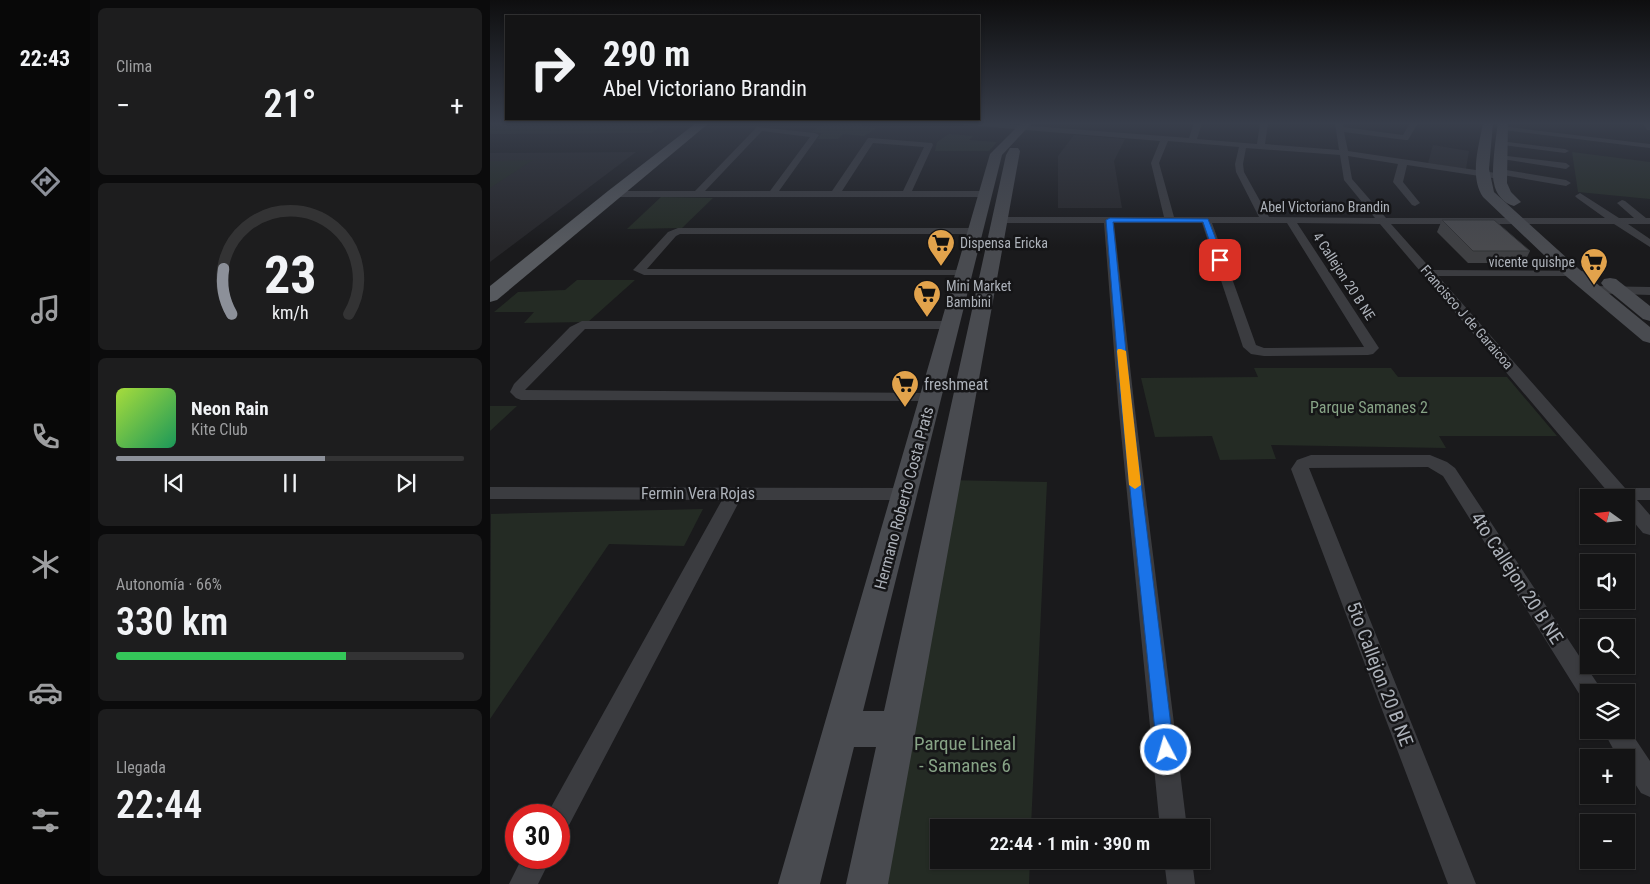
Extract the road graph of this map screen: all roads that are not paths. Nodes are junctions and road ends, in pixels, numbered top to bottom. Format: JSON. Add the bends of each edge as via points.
{"nodes":[{"id":1,"x":632,"y":164,"type":"edge"},
{"id":2,"x":651,"y":164,"type":"edge"},
{"id":3,"x":726,"y":164,"type":"edge"},
{"id":4,"x":794,"y":164,"type":"edge"},
{"id":5,"x":855,"y":164,"type":"edge"},
{"id":6,"x":920,"y":164,"type":"edge"},
{"id":7,"x":994,"y":164,"type":"edge"},
{"id":8,"x":1009,"y":164,"type":"edge"},
{"id":9,"x":1155,"y":164,"type":"edge"},
{"id":10,"x":1239,"y":164,"type":"edge"},
{"id":11,"x":1346,"y":164,"type":"edge"},
{"id":12,"x":1402,"y":164,"type":"edge"},
{"id":13,"x":1418,"y":164,"type":"edge"},
{"id":14,"x":1486,"y":164,"type":"edge"},
{"id":15,"x":1499,"y":164,"type":"edge"},
{"id":16,"x":1562,"y":164,"type":"edge"},
{"id":17,"x":1566,"y":166,"type":"dead end"},
{"id":18,"x":1482,"y":174,"type":"junction"},
{"id":19,"x":1499,"y":174,"type":"junction"},
{"id":20,"x":1566,"y":183,"type":"dead end"},
{"id":21,"x":698,"y":193,"type":"junction"},
{"id":22,"x":773,"y":193,"type":"junction"},
{"id":23,"x":613,"y":194,"type":"junction"},
{"id":24,"x":835,"y":194,"type":"junction"},
{"id":25,"x":906,"y":194,"type":"junction"},
{"id":26,"x":986,"y":194,"type":"junction"},
{"id":27,"x":1580,"y":196,"type":"dead end"},
{"id":28,"x":1415,"y":203,"type":"dead end"},
{"id":29,"x":1622,"y":204,"type":"dead end"},
{"id":30,"x":1110,"y":220,"type":"junction"},
{"id":31,"x":1170,"y":220,"type":"junction"},
{"id":32,"x":1206,"y":220,"type":"junction"},
{"id":33,"x":1266,"y":220,"type":"junction"},
{"id":34,"x":1290,"y":220,"type":"junction"},
{"id":35,"x":1383,"y":220,"type":"junction"},
{"id":36,"x":1614,"y":220,"type":"junction"},
{"id":37,"x":1518,"y":221,"type":"junction"},
{"id":38,"x":1535,"y":221,"type":"junction"},
{"id":39,"x":1647,"y":221,"type":"edge"},
{"id":40,"x":988,"y":225,"type":"junction"},
{"id":41,"x":538,"y":236,"type":"dead end"},
{"id":42,"x":1563,"y":244,"type":"dead end"},
{"id":43,"x":1650,"y":244,"type":"edge"},
{"id":44,"x":1577,"y":255,"type":"dead end"},
{"id":45,"x":965,"y":272,"type":"junction"},
{"id":46,"x":1429,"y":273,"type":"junction"},
{"id":47,"x":1573,"y":273,"type":"junction"},
{"id":48,"x":1598,"y":273,"type":"junction"},
{"id":49,"x":1594,"y":290,"type":"junction"},
{"id":50,"x":1620,"y":291,"type":"junction"},
{"id":51,"x":1650,"y":291,"type":"edge"},
{"id":52,"x":490,"y":296,"type":"edge"},
{"id":53,"x":970,"y":299,"type":"junction"},
{"id":54,"x":1650,"y":314,"type":"edge"},
{"id":55,"x":951,"y":325,"type":"junction"},
{"id":56,"x":1650,"y":336,"type":"edge"},
{"id":57,"x":1372,"y":348,"type":"joint"},
{"id":58,"x":1256,"y":351,"type":"joint"},
{"id":59,"x":932,"y":396,"type":"junction"},
{"id":60,"x":1441,"y":466,"type":"joint"},
{"id":61,"x":1617,"y":489,"type":"edge"},
{"id":62,"x":490,"y":493,"type":"edge"},
{"id":63,"x":735,"y":493,"type":"junction"},
{"id":64,"x":905,"y":494,"type":"junction"},
{"id":65,"x":1650,"y":494,"type":"edge"},
{"id":66,"x":1635,"y":496,"type":"edge"},
{"id":67,"x":1635,"y":510,"type":"edge"},
{"id":68,"x":1650,"y":528,"type":"edge"},
{"id":69,"x":1586,"y":684,"type":"edge"},
{"id":70,"x":842,"y":729,"type":"junction"},
{"id":71,"x":897,"y":729,"type":"junction"},
{"id":72,"x":1621,"y":739,"type":"edge"},
{"id":73,"x":1650,"y":784,"type":"edge"},
{"id":74,"x":567,"y":804,"type":"edge"},
{"id":75,"x":1173,"y":819,"type":"edge"},
{"id":76,"x":531,"y":869,"type":"edge"},
{"id":77,"x":1179,"y":869,"type":"edge"},
{"id":78,"x":523,"y":884,"type":"edge"},
{"id":79,"x":799,"y":884,"type":"edge"},
{"id":80,"x":867,"y":884,"type":"edge"},
{"id":81,"x":1181,"y":884,"type":"edge"},
{"id":82,"x":1462,"y":884,"type":"edge"}],
"edges":[{"from":1,"to":41,"type":"main road"},
{"from":2,"to":23,"type":"main road"},
{"from":3,"to":21,"type":"street"},
{"from":4,"to":22,"type":"street"},
{"from":5,"to":24,"type":"street"},
{"from":6,"to":25,"type":"street"},
{"from":7,"to":26,"type":"street","name":"Hermano Roberto Costa Prats"},
{"from":8,"to":40,"type":"street","name":"Hermano Roberto Costa Prats"},
{"from":9,"to":31,"type":"street"},
{"from":10,"to":33,"type":"street","via":[[1240,172]]},
{"from":11,"to":35,"type":"street","name":"Francisco J de Garaicoa","via":[[1348,180]]},
{"from":12,"to":28,"type":"street","via":[[1398,182]]},
{"from":13,"to":18,"type":"street"},
{"from":14,"to":18,"type":"street"},
{"from":15,"to":19,"type":"street"},
{"from":16,"to":17,"type":"street"},
{"from":18,"to":19,"type":"street"},
{"from":18,"to":37,"type":"street","via":[[1488,194]]},
{"from":19,"to":20,"type":"street"},
{"from":19,"to":38,"type":"street","via":[[1505,194]]},
{"from":21,"to":22,"type":"street"},
{"from":21,"to":23,"type":"street"},
{"from":22,"to":24,"type":"street"},
{"from":23,"to":52,"type":"main road"},
{"from":24,"to":25,"type":"street"},
{"from":25,"to":26,"type":"street"},
{"from":26,"to":40,"type":"street","name":"Hermano Roberto Costa Prats"},
{"from":27,"to":36,"type":"street"},
{"from":29,"to":39,"type":"street"},
{"from":30,"to":31,"type":"street","name":"Abel Victoriano Brandin"},
{"from":30,"to":40,"type":"street","name":"Abel Victoriano Brandin"},
{"from":30,"to":75,"type":"street","via":[[1126,402]]},
{"from":31,"to":32,"type":"street","name":"Abel Victoriano Brandin"},
{"from":32,"to":33,"type":"street","name":"Abel Victoriano Brandin"},
{"from":32,"to":58,"type":"street","via":[[1250,347]]},
{"from":33,"to":34,"type":"street","name":"Abel Victoriano Brandin"},
{"from":34,"to":35,"type":"street","name":"Abel Victoriano Brandin"},
{"from":34,"to":57,"type":"street","name":"4 Callejon 20 B NE"},
{"from":35,"to":37,"type":"street","name":"Abel Victoriano Brandin"},
{"from":35,"to":46,"type":"street","name":"Francisco J de Garaicoa"},
{"from":36,"to":38,"type":"street","name":"Abel Victoriano Brandin"},
{"from":36,"to":39,"type":"street","name":"Abel Victoriano Brandin"},
{"from":36,"to":43,"type":"street"},
{"from":37,"to":38,"type":"street","name":"Abel Victoriano Brandin"},
{"from":37,"to":47,"type":"street"},
{"from":38,"to":42,"type":"street"},
{"from":40,"to":45,"type":"street","name":"Hermano Roberto Costa Prats"},
{"from":40,"to":45,"type":"street","name":"Abel Victoriano Brandin","via":[[678,231],[639,270]]},
{"from":40,"to":53,"type":"street","name":"Hermano Roberto Costa Prats"},
{"from":44,"to":48,"type":"street"},
{"from":45,"to":53,"type":"street","name":"Hermano Roberto Costa Prats"},
{"from":46,"to":47,"type":"street"},
{"from":46,"to":61,"type":"street","name":"Francisco J de Garaicoa"},
{"from":47,"to":48,"type":"street"},
{"from":47,"to":49,"type":"street"},
{"from":48,"to":50,"type":"street"},
{"from":49,"to":50,"type":"street"},
{"from":49,"to":56,"type":"street"},
{"from":50,"to":51,"type":"street"},
{"from":50,"to":54,"type":"street"},
{"from":53,"to":55,"type":"street","name":"Hermano Roberto Costa Prats"},
{"from":53,"to":71,"type":"street","name":"Hermano Roberto Costa Prats"},
{"from":55,"to":59,"type":"street","name":"Hermano Roberto Costa Prats"},
{"from":55,"to":59,"type":"street","via":[[582,325],[517,392],[521,395]]},
{"from":57,"to":58,"type":"street","via":[[1368,352]]},
{"from":59,"to":64,"type":"street","name":"Hermano Roberto Costa Prats"},
{"from":60,"to":69,"type":"street","name":"4to Callejon 20 B NE","via":[[1450,472]]},
{"from":60,"to":82,"type":"street","name":"5to Callejon 20 B NE","via":[[1430,461],[1310,461],[1300,469]]},
{"from":62,"to":63,"type":"street","name":"Fermin Vera Rojas"},
{"from":63,"to":64,"type":"street","name":"Fermin Vera Rojas"},
{"from":63,"to":74,"type":"street"},
{"from":64,"to":70,"type":"street","name":"Hermano Roberto Costa Prats"},
{"from":65,"to":66,"type":"street"},
{"from":67,"to":68,"type":"street","name":"Francisco J de Garaicoa"},
{"from":70,"to":71,"type":"street"},
{"from":70,"to":79,"type":"street","name":"Hermano Roberto Costa Prats"},
{"from":71,"to":80,"type":"street","name":"Hermano Roberto Costa Prats"},
{"from":72,"to":73,"type":"street"},
{"from":76,"to":78,"type":"street"},
{"from":77,"to":81,"type":"street"}]}
